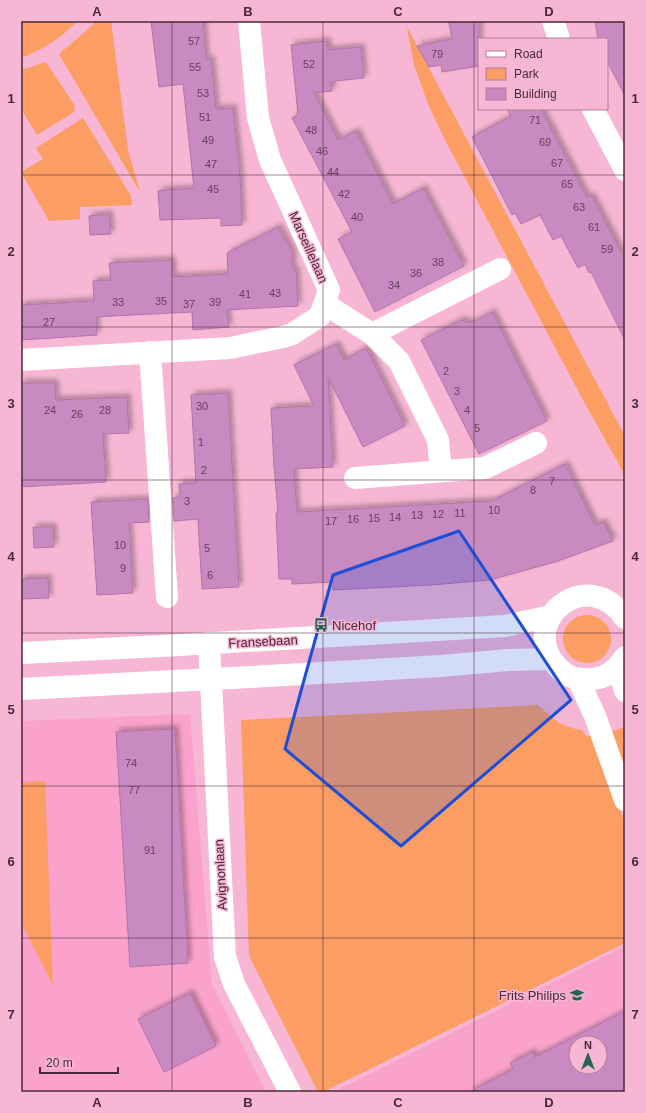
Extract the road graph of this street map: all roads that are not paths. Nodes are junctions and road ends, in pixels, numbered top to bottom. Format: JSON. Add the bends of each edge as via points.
{"nodes":[{"id":1,"x":249,"y":21,"type":"edge"},
{"id":2,"x":553,"y":21,"type":"edge"},
{"id":3,"x":559,"y":38,"type":"edge"},
{"id":4,"x":594,"y":110,"type":"edge"},
{"id":5,"x":625,"y":170,"type":"edge"},
{"id":6,"x":500,"y":270,"type":"dead end"},
{"id":7,"x":325,"y":304,"type":"junction"},
{"id":8,"x":372,"y":334,"type":"junction"},
{"id":9,"x":150,"y":352,"type":"junction"},
{"id":10,"x":21,"y":360,"type":"edge"},
{"id":11,"x":536,"y":443,"type":"dead end"},
{"id":12,"x":441,"y":471,"type":"junction"},
{"id":13,"x":355,"y":478,"type":"dead end"},
{"id":14,"x":167,"y":597,"type":"dead end"},
{"id":15,"x":618,"y":598,"type":"edge"},
{"id":16,"x":551,"y":616,"type":"junction"},
{"id":17,"x":625,"y":618,"type":"edge"},
{"id":18,"x":209,"y":643,"type":"junction"},
{"id":19,"x":21,"y":653,"type":"edge"},
{"id":20,"x":551,"y":659,"type":"junction"},
{"id":21,"x":622,"y":662,"type":"edge"},
{"id":22,"x":210,"y":679,"type":"junction"},
{"id":23,"x":578,"y":679,"type":"junction"},
{"id":24,"x":21,"y":689,"type":"edge"},
{"id":25,"x":625,"y":690,"type":"edge"},
{"id":26,"x":625,"y":800,"type":"edge"},
{"id":27,"x":290,"y":1092,"type":"edge"}],
"edges":[{"from":1,"to":7,"type":"street","name":"Marseillelaan","via":[[258,118],[270,160],[329,290]]},
{"from":2,"to":3,"type":"street"},
{"from":4,"to":5,"type":"street"},
{"from":6,"to":8,"type":"street"},
{"from":7,"to":8,"type":"street"},
{"from":7,"to":9,"type":"street","name":"Marseillelaan","via":[[320,316],[283,337],[230,348]]},
{"from":8,"to":12,"type":"street","via":[[399,361],[438,440]]},
{"from":9,"to":10,"type":"street","name":"Marseillelaan"},
{"from":9,"to":14,"type":"street"},
{"from":11,"to":12,"type":"street","via":[[485,468]]},
{"from":12,"to":13,"type":"street"},
{"from":15,"to":16,"type":"street","via":[[571,598]]},
{"from":15,"to":17,"type":"street","via":[[619,609]]},
{"from":16,"to":18,"type":"street","name":"Fransebaan","via":[[505,626]]},
{"from":16,"to":20,"type":"street","via":[[546,626],[545,638],[546,649]]},
{"from":18,"to":19,"type":"street","name":"Fransebaan"},
{"from":18,"to":22,"type":"street","name":"Avignonlaan"},
{"from":20,"to":22,"type":"street"},
{"from":20,"to":23,"type":"street","via":[[567,675]]},
{"from":21,"to":23,"type":"street","via":[[607,676],[592,680]]},
{"from":21,"to":25,"type":"street"},
{"from":22,"to":24,"type":"street"},
{"from":22,"to":27,"type":"street","name":"Avignonlaan","via":[[225,957],[234,984]]},
{"from":23,"to":26,"type":"street","via":[[595,716]]}]}
